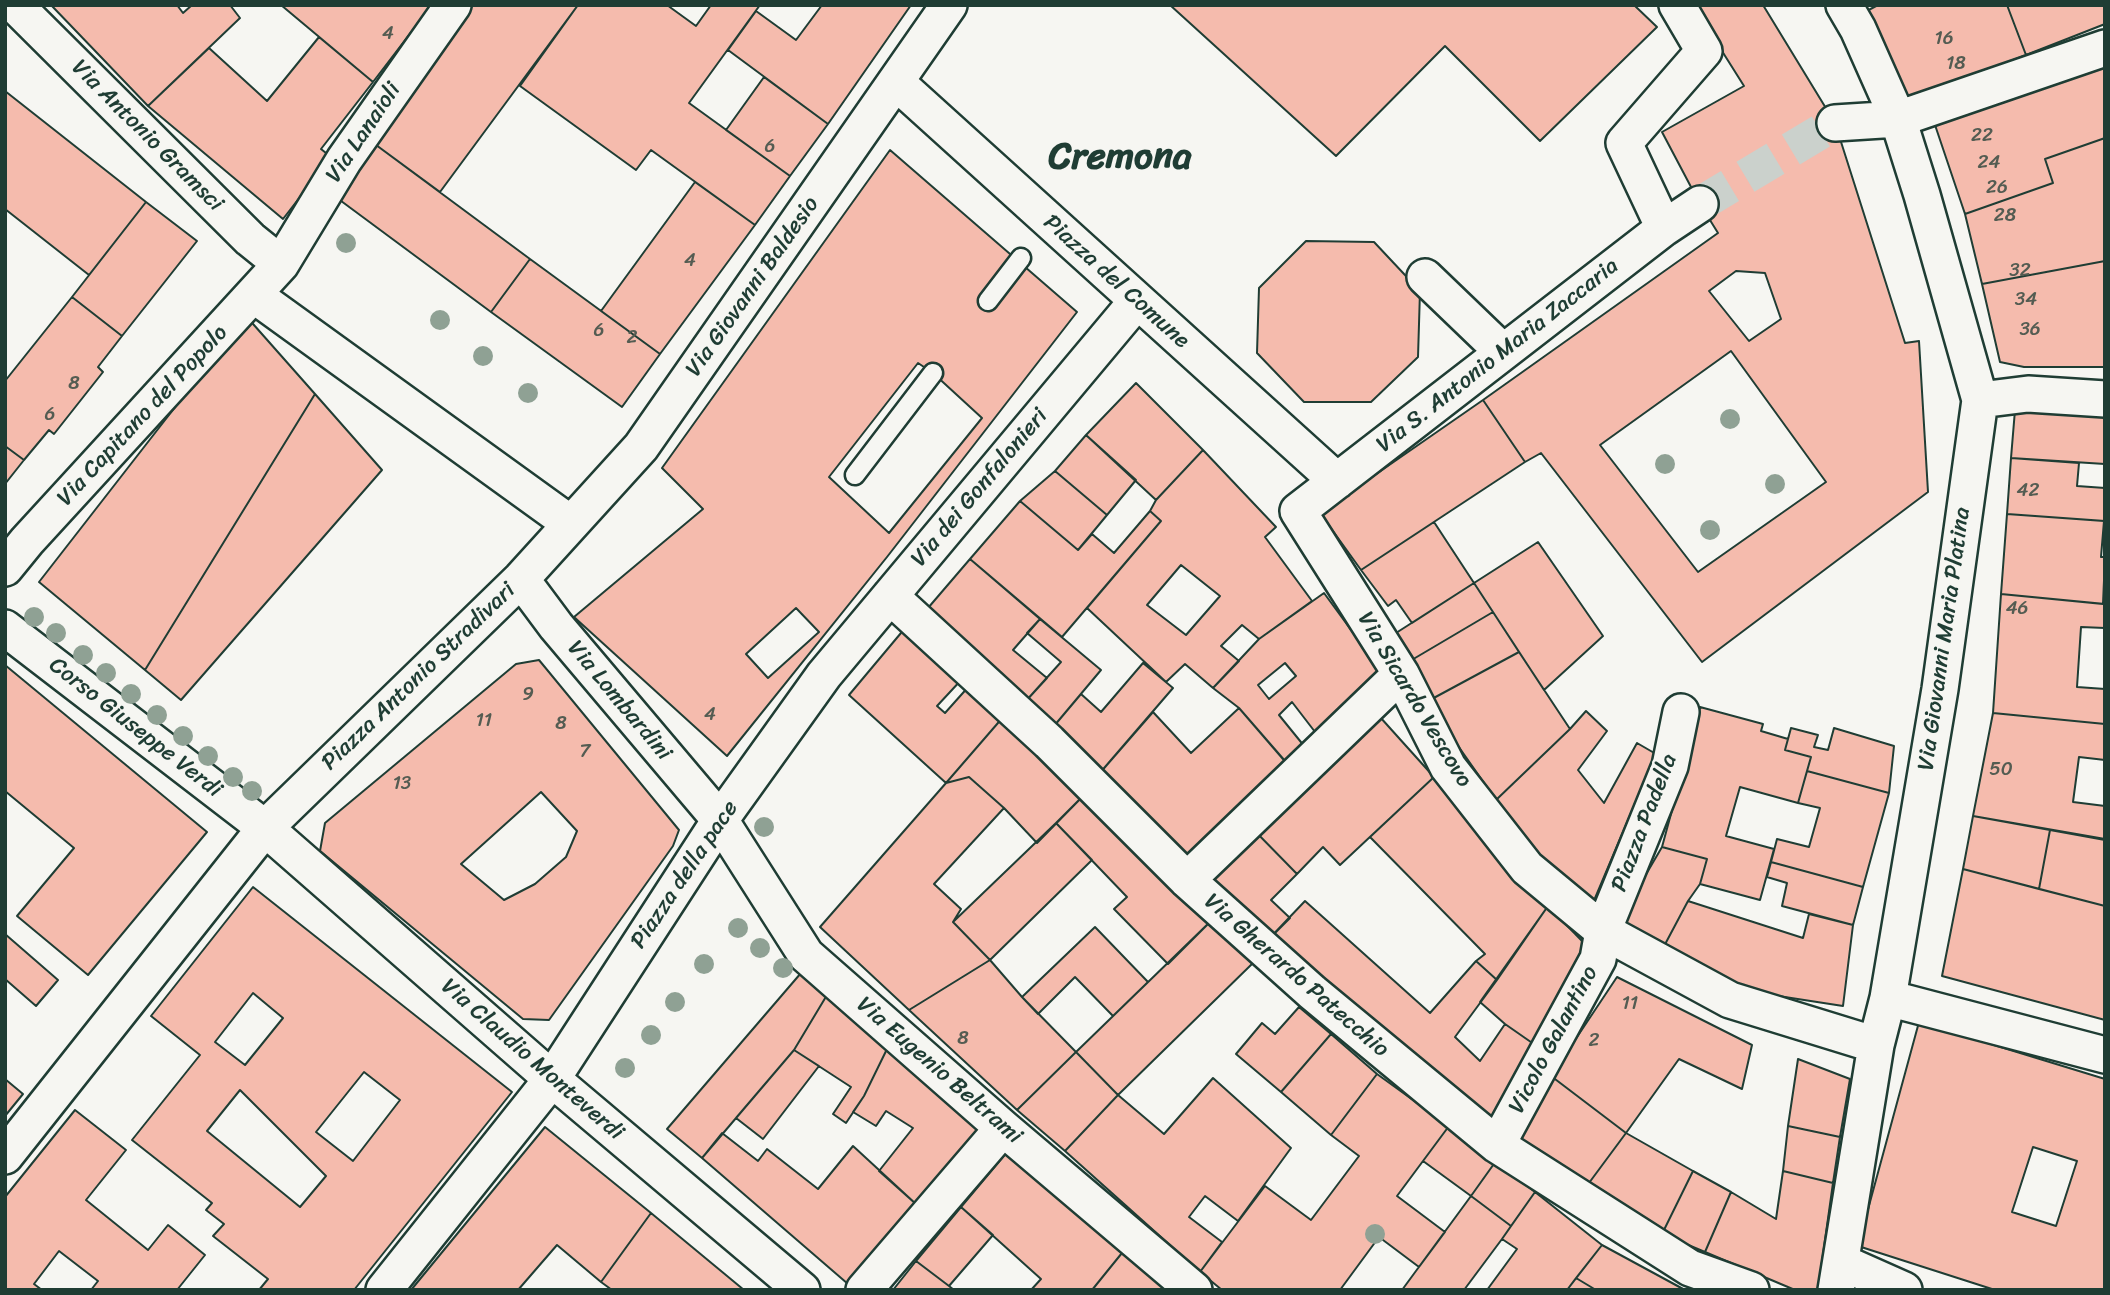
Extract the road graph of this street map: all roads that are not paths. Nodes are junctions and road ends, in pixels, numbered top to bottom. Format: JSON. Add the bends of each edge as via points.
{"nodes":[{"id":1,"x":453,"y":5,"type":"edge"},
{"id":2,"x":949,"y":5,"type":"edge"},
{"id":3,"x":1677,"y":5,"type":"edge"},
{"id":4,"x":1844,"y":5,"type":"edge"},
{"id":5,"x":20,"y":6,"type":"edge"},
{"id":6,"x":2105,"y":48,"type":"edge"},
{"id":7,"x":896,"y":82,"type":"junction"},
{"id":8,"x":1898,"y":119,"type":"junction"},
{"id":9,"x":1835,"y":123,"type":"tunnel mouth"},
{"id":10,"x":1700,"y":204,"type":"tunnel mouth"},
{"id":11,"x":1664,"y":228,"type":"junction"},
{"id":12,"x":1021,"y":258,"type":"dead end"},
{"id":13,"x":281,"y":264,"type":"junction"},
{"id":14,"x":1425,"y":277,"type":"dead end"},
{"id":15,"x":254,"y":295,"type":"junction"},
{"id":16,"x":988,"y":301,"type":"dead end"},
{"id":17,"x":1137,"y":301,"type":"junction"},
{"id":18,"x":1503,"y":352,"type":"junction"},
{"id":19,"x":933,"y":373,"type":"dead end"},
{"id":20,"x":2105,"y":398,"type":"edge"},
{"id":21,"x":1980,"y":400,"type":"junction"},
{"id":22,"x":641,"y":447,"type":"joint"},
{"id":23,"x":855,"y":475,"type":"dead end"},
{"id":24,"x":1337,"y":481,"type":"junction"},
{"id":25,"x":1298,"y":511,"type":"joint"},
{"id":26,"x":571,"y":524,"type":"junction"},
{"id":27,"x":5,"y":568,"type":"edge"},
{"id":28,"x":521,"y":579,"type":"junction"},
{"id":29,"x":890,"y":596,"type":"junction"},
{"id":30,"x":5,"y":628,"type":"edge"},
{"id":31,"x":1401,"y":674,"type":"junction"},
{"id":32,"x":824,"y":675,"type":"joint"},
{"id":33,"x":1681,"y":712,"type":"dead end"},
{"id":34,"x":720,"y":820,"type":"junction"},
{"id":35,"x":265,"y":828,"type":"junction"},
{"id":36,"x":1187,"y":880,"type":"junction"},
{"id":37,"x":1603,"y":931,"type":"junction"},
{"id":38,"x":1888,"y":998,"type":"junction"},
{"id":39,"x":1876,"y":1045,"type":"junction"},
{"id":40,"x":2105,"y":1055,"type":"edge"},
{"id":41,"x":552,"y":1079,"type":"junction"},
{"id":42,"x":1003,"y":1128,"type":"junction"},
{"id":43,"x":1497,"y":1145,"type":"junction"},
{"id":44,"x":5,"y":1156,"type":"edge"},
{"id":45,"x":1838,"y":1276,"type":"edge"},
{"id":46,"x":384,"y":1290,"type":"edge"},
{"id":47,"x":802,"y":1290,"type":"edge"},
{"id":48,"x":864,"y":1290,"type":"edge"},
{"id":49,"x":1194,"y":1290,"type":"edge"},
{"id":50,"x":1751,"y":1290,"type":"edge"},
{"id":51,"x":1904,"y":1290,"type":"edge"}],
"edges":[{"from":1,"to":13,"type":"street","name":"Via Lanaioli","via":[[344,160]]},
{"from":2,"to":7,"type":"street"},
{"from":3,"to":11,"type":"street","via":[[1704,51],[1624,143]]},
{"from":4,"to":8,"type":"street","name":"Via Giovanni Maria Platina"},
{"from":5,"to":13,"type":"street","name":"Via Antonio Gramsci","via":[[250,239]]},
{"from":6,"to":8,"type":"street"},
{"from":7,"to":17,"type":"street","name":"Piazza del Comune"},
{"from":7,"to":22,"type":"street","name":"Via Giovanni Baldesio"},
{"from":8,"to":9,"type":"street"},
{"from":8,"to":21,"type":"street","name":"Via Giovanni Maria Platina"},
{"from":10,"to":11,"type":"street","name":"Via S. Antonio Maria Zaccaria"},
{"from":11,"to":18,"type":"street","name":"Via S. Antonio Maria Zaccaria"},
{"from":12,"to":16,"type":"lane"},
{"from":13,"to":15,"type":"street","name":"Via Capitano del Popolo"},
{"from":14,"to":18,"type":"street"},
{"from":15,"to":26,"type":"street"},
{"from":15,"to":27,"type":"street","name":"Via Capitano del Popolo"},
{"from":17,"to":24,"type":"street","name":"Piazza del Comune"},
{"from":17,"to":29,"type":"street","name":"Via dei Gonfalonieri"},
{"from":18,"to":24,"type":"street","name":"Via S. Antonio Maria Zaccaria"},
{"from":19,"to":23,"type":"lane"},
{"from":20,"to":21,"type":"street","via":[[2028,394]]},
{"from":21,"to":38,"type":"street","name":"Via Giovanni Maria Platina","via":[[1940,689]]},
{"from":22,"to":26,"type":"street","name":"Piazza Antonio Stradivari"},
{"from":24,"to":25,"type":"street","name":"Via S. Antonio Maria Zaccaria"},
{"from":25,"to":31,"type":"street","name":"Via Sicardo Vescovo"},
{"from":26,"to":28,"type":"street","name":"Piazza Antonio Stradivari"},
{"from":28,"to":34,"type":"street","name":"Via Lombardini"},
{"from":28,"to":35,"type":"street","name":"Piazza Antonio Stradivari"},
{"from":29,"to":32,"type":"street","name":"Via dei Gonfalonieri"},
{"from":29,"to":36,"type":"street","name":"Via Gherardo Patecchio","via":[[1049,742]]},
{"from":30,"to":35,"type":"street","name":"Corso Giuseppe Verdi"},
{"from":31,"to":36,"type":"street"},
{"from":31,"to":37,"type":"street","name":"Via Sicardo Vescovo","via":[[1448,767],[1527,868]]},
{"from":32,"to":34,"type":"street","name":"Piazza della pace"},
{"from":33,"to":37,"type":"street","name":"Piazza Padella","via":[[1670,766]]},
{"from":34,"to":41,"type":"street","name":"Piazza della pace"},
{"from":34,"to":42,"type":"street","name":"Via Eugenio Beltrami","via":[[806,956]]},
{"from":35,"to":41,"type":"street","name":"Via Claudio Monteverdi"},
{"from":35,"to":44,"type":"street","name":"Piazza Antonio Stradivari"},
{"from":36,"to":43,"type":"street","name":"Via Gherardo Patecchio","via":[[1311,992]]},
{"from":37,"to":39,"type":"street","name":"Via Sicardo Vescovo","via":[[1730,1000]]},
{"from":37,"to":43,"type":"street","name":"Vicolo Galantino","via":[[1598,959]]},
{"from":38,"to":39,"type":"street","name":"Via Giovanni Maria Platina"},
{"from":38,"to":40,"type":"street"},
{"from":39,"to":45,"type":"street","name":"Via Giovanni Maria Platina"},
{"from":41,"to":46,"type":"street","name":"Piazza della pace"},
{"from":41,"to":47,"type":"street","name":"Via Claudio Monteverdi"},
{"from":42,"to":48,"type":"street"},
{"from":42,"to":49,"type":"street","name":"Via Eugenio Beltrami"},
{"from":43,"to":50,"type":"street","name":"Via Gherardo Patecchio","via":[[1690,1268]]},
{"from":45,"to":51,"type":"street"}]}
